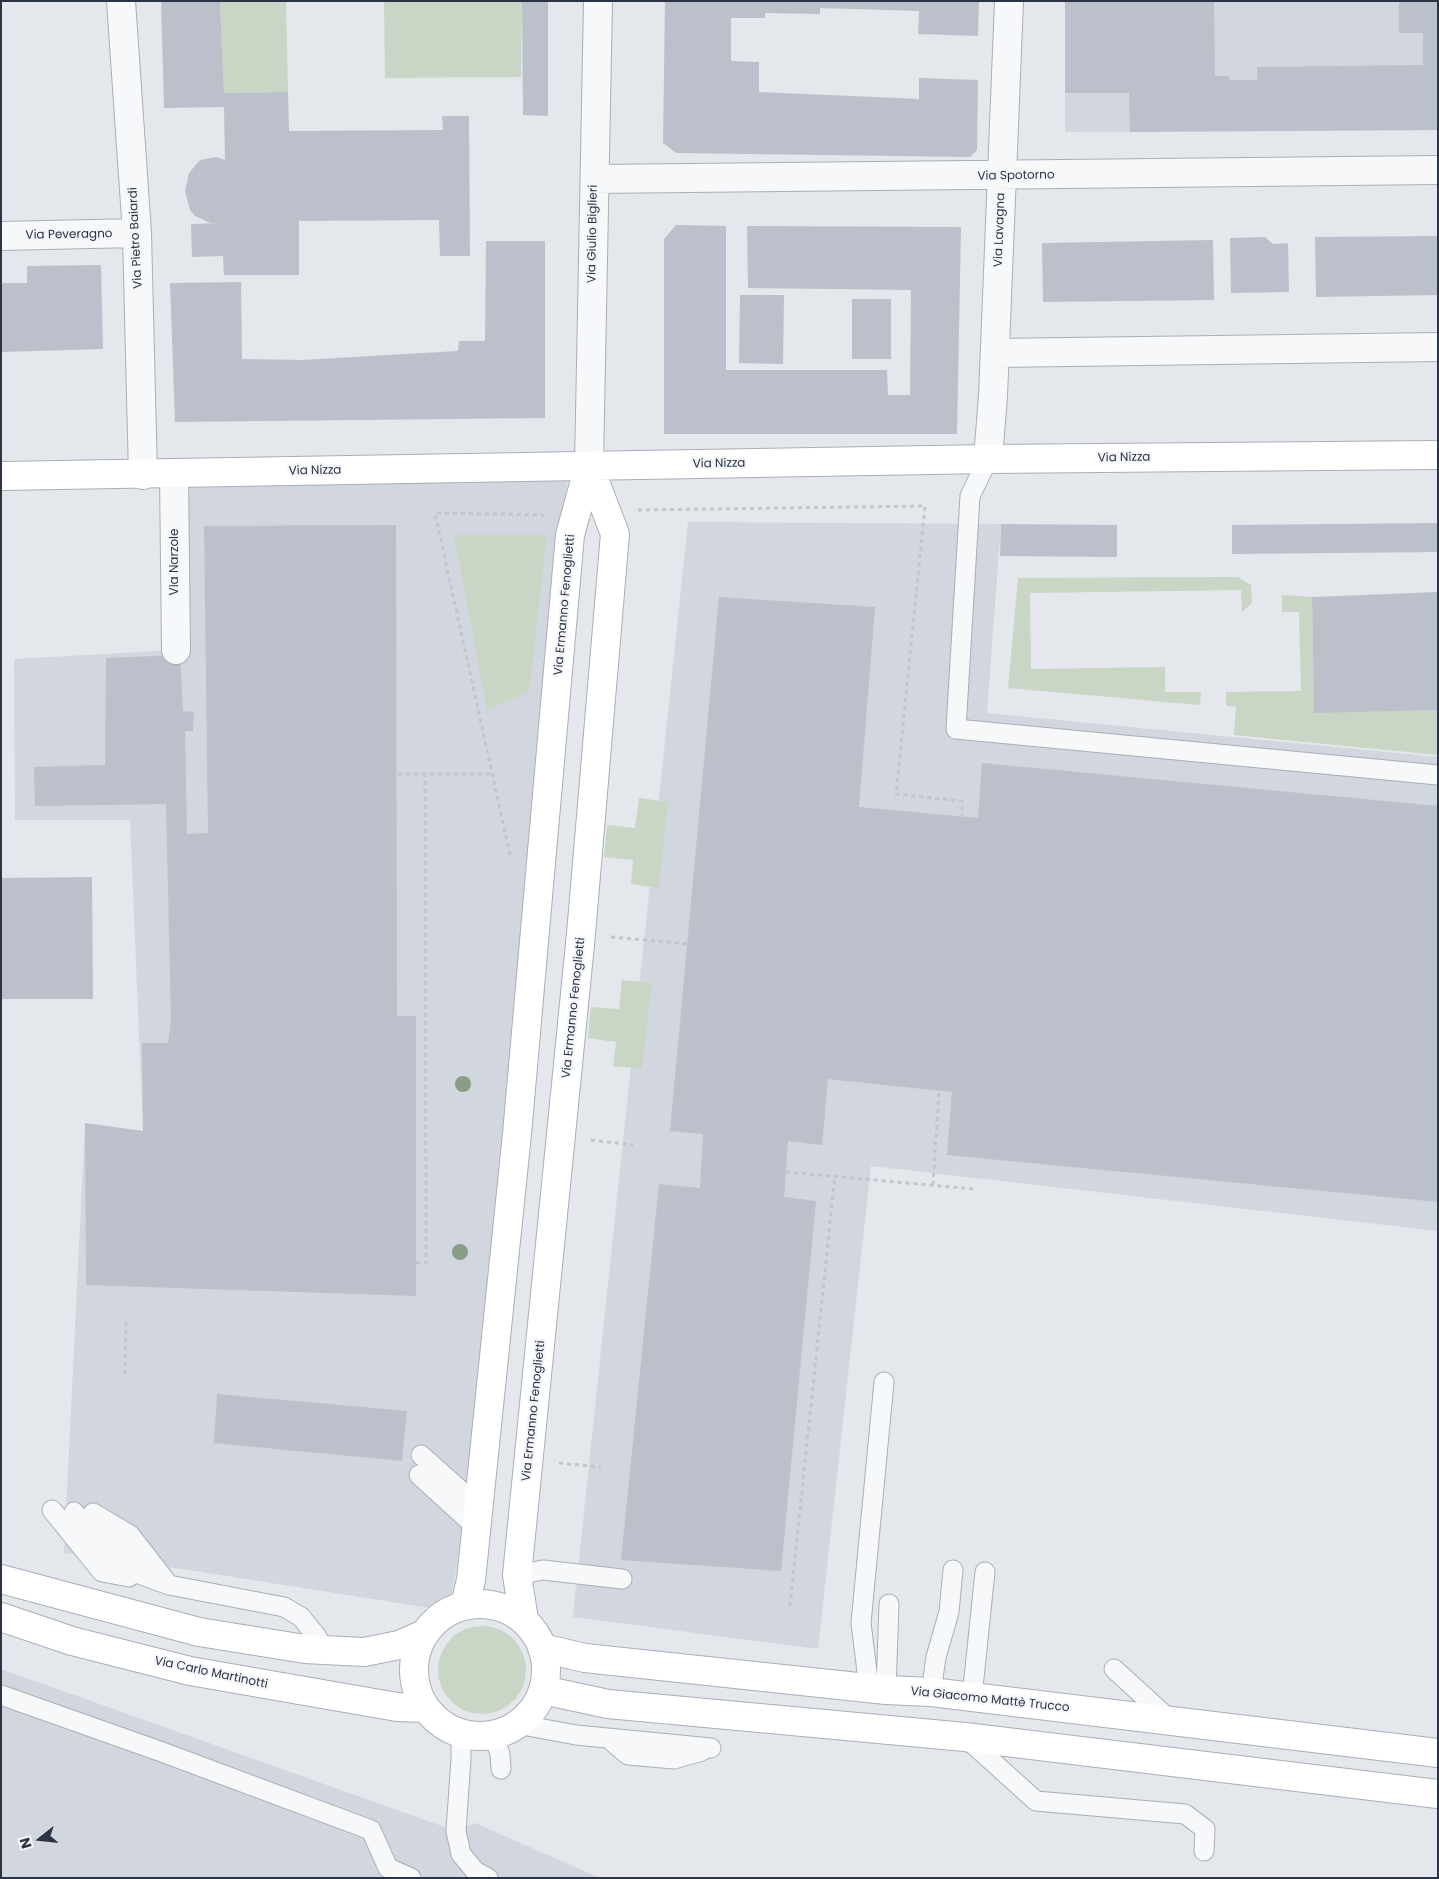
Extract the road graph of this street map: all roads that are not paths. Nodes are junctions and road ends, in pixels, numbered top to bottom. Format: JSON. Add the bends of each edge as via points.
{"nodes":[{"id":1,"x":121,"y":1,"type":"edge"},
{"id":2,"x":598,"y":1,"type":"edge"},
{"id":3,"x":1009,"y":1,"type":"edge"},
{"id":4,"x":1438,"y":170,"type":"edge"},
{"id":5,"x":1002,"y":176,"type":"junction"},
{"id":6,"x":595,"y":180,"type":"junction"},
{"id":7,"x":137,"y":234,"type":"junction"},
{"id":8,"x":1,"y":236,"type":"edge"},
{"id":9,"x":1438,"y":347,"type":"edge"},
{"id":10,"x":995,"y":353,"type":"junction"},
{"id":11,"x":1438,"y":455,"type":"edge"},
{"id":12,"x":988,"y":459,"type":"junction"},
{"id":13,"x":589,"y":466,"type":"junction"},
{"id":14,"x":174,"y":474,"type":"junction"},
{"id":15,"x":143,"y":475,"type":"junction"},
{"id":16,"x":1,"y":476,"type":"edge"},
{"id":17,"x":176,"y":650,"type":"dead end"},
{"id":18,"x":1438,"y":775,"type":"edge"},
{"id":19,"x":884,"y":1382,"type":"dead end"},
{"id":20,"x":421,"y":1455,"type":"dead end"},
{"id":21,"x":419,"y":1475,"type":"dead end"},
{"id":22,"x":52,"y":1510,"type":"dead end"},
{"id":23,"x":477,"y":1517,"type":"junction"},
{"id":24,"x":953,"y":1570,"type":"dead end"},
{"id":25,"x":985,"y":1572,"type":"dead end"},
{"id":26,"x":518,"y":1575,"type":"junction"},
{"id":27,"x":1,"y":1579,"type":"edge"},
{"id":28,"x":622,"y":1579,"type":"dead end"},
{"id":29,"x":169,"y":1585,"type":"junction"},
{"id":30,"x":890,"y":1604,"type":"dead end"},
{"id":31,"x":465,"y":1605,"type":"junction"},
{"id":32,"x":1,"y":1617,"type":"edge"},
{"id":33,"x":524,"y":1620,"type":"junction"},
{"id":34,"x":424,"y":1634,"type":"junction"},
{"id":35,"x":542,"y":1648,"type":"junction"},
{"id":36,"x":324,"y":1650,"type":"junction"},
{"id":37,"x":1114,"y":1669,"type":"dead end"},
{"id":38,"x":877,"y":1689,"type":"junction"},
{"id":39,"x":543,"y":1690,"type":"junction"},
{"id":40,"x":931,"y":1692,"type":"junction"},
{"id":41,"x":1,"y":1695,"type":"edge"},
{"id":42,"x":972,"y":1697,"type":"junction"},
{"id":43,"x":426,"y":1708,"type":"junction"},
{"id":44,"x":1170,"y":1720,"type":"junction"},
{"id":45,"x":505,"y":1729,"type":"junction"},
{"id":46,"x":461,"y":1733,"type":"junction"},
{"id":47,"x":965,"y":1738,"type":"junction"},
{"id":48,"x":711,"y":1748,"type":"dead end"},
{"id":49,"x":1438,"y":1753,"type":"edge"},
{"id":50,"x":501,"y":1769,"type":"dead end"},
{"id":51,"x":1438,"y":1794,"type":"edge"},
{"id":52,"x":1204,"y":1851,"type":"dead end"},
{"id":53,"x":411,"y":1878,"type":"edge"},
{"id":54,"x":488,"y":1878,"type":"edge"}],
"edges":[{"from":1,"to":7,"type":"street","name":"Via Pietro Baiardi"},
{"from":2,"to":6,"type":"street","name":"Via Giulio Biglieri"},
{"from":3,"to":5,"type":"street","name":"Via Lavagna"},
{"from":4,"to":5,"type":"street","name":"Via Spotorno"},
{"from":5,"to":6,"type":"street","name":"Via Spotorno"},
{"from":5,"to":10,"type":"street","name":"Via Lavagna"},
{"from":6,"to":13,"type":"street","name":"Via Giulio Biglieri"},
{"from":7,"to":8,"type":"street","name":"Via Peveragno"},
{"from":7,"to":15,"type":"street","name":"Via Pietro Baiardi"},
{"from":9,"to":10,"type":"street"},
{"from":10,"to":12,"type":"street","name":"Via Lavagna"},
{"from":11,"to":12,"type":"street","name":"Via Nizza"},
{"from":12,"to":13,"type":"street","name":"Via Nizza"},
{"from":12,"to":18,"type":"lane","via":[[970,496],[956,729]]},
{"from":13,"to":14,"type":"street","name":"Via Nizza"},
{"from":13,"to":23,"type":"street","name":"Via Ermanno Fenoglietti","via":[[570,535],[536,928]]},
{"from":13,"to":26,"type":"street","name":"Via Ermanno Fenoglietti","via":[[615,534],[581,934]]},
{"from":14,"to":15,"type":"street","name":"Via Nizza"},
{"from":14,"to":17,"type":"street","name":"Via Narzole"},
{"from":15,"to":16,"type":"street","name":"Via Nizza"},
{"from":19,"to":38,"type":"lane","via":[[861,1623]]},
{"from":20,"to":23,"type":"lane"},
{"from":21,"to":23,"type":"lane"},
{"from":22,"to":29,"type":"lane","via":[[102,1572]]},
{"from":23,"to":31,"type":"street","name":"Via Ermanno Fenoglietti","via":[[471,1580]]},
{"from":24,"to":40,"type":"lane","via":[[949,1612],[936,1658]]},
{"from":25,"to":42,"type":"lane"},
{"from":26,"to":28,"type":"lane","via":[[543,1570]]},
{"from":26,"to":33,"type":"street","name":"Via Ermanno Fenoglietti"},
{"from":27,"to":36,"type":"street","via":[[199,1632]]},
{"from":29,"to":29,"type":"lane","via":[[115,1566],[84,1512],[130,1535]]},
{"from":29,"to":36,"type":"lane","via":[[284,1607],[301,1617],[318,1637]]},
{"from":30,"to":38,"type":"lane"},
{"from":31,"to":33,"type":"street","via":[[486,1604],[506,1609]]},
{"from":31,"to":34,"type":"street","via":[[449,1611]]},
{"from":32,"to":43,"type":"street","name":"Via Carlo Martinotti","via":[[72,1641],[190,1672],[397,1707]]},
{"from":33,"to":35,"type":"street"},
{"from":34,"to":36,"type":"street","via":[[399,1645],[364,1652]]},
{"from":34,"to":43,"type":"street","via":[[416,1652],[414,1671],[417,1690]]},
{"from":35,"to":38,"type":"street","name":"Via Giacomo Mattè Trucco","via":[[585,1658]]},
{"from":35,"to":39,"type":"street","via":[[546,1669]]},
{"from":37,"to":44,"type":"lane"},
{"from":38,"to":40,"type":"street","name":"Via Giacomo Mattè Trucco"},
{"from":39,"to":45,"type":"street","via":[[528,1714]]},
{"from":39,"to":47,"type":"street","via":[[608,1704]]},
{"from":40,"to":42,"type":"street","name":"Via Giacomo Mattè Trucco"},
{"from":41,"to":53,"type":"lane","via":[[371,1830],[388,1868]]},
{"from":42,"to":44,"type":"street","name":"Via Giacomo Mattè Trucco"},
{"from":43,"to":46,"type":"street","via":[[447,1727]]},
{"from":44,"to":49,"type":"street","name":"Via Giacomo Mattè Trucco"},
{"from":45,"to":46,"type":"street","via":[[477,1736]]},
{"from":45,"to":48,"type":"lane","via":[[608,1738],[628,1755],[674,1759]]},
{"from":45,"to":50,"type":"lane"},
{"from":46,"to":54,"type":"lane","via":[[456,1831],[461,1854],[475,1871]]},
{"from":47,"to":51,"type":"street"},
{"from":47,"to":52,"type":"lane","via":[[1036,1801],[1185,1814],[1205,1829]]}]}
